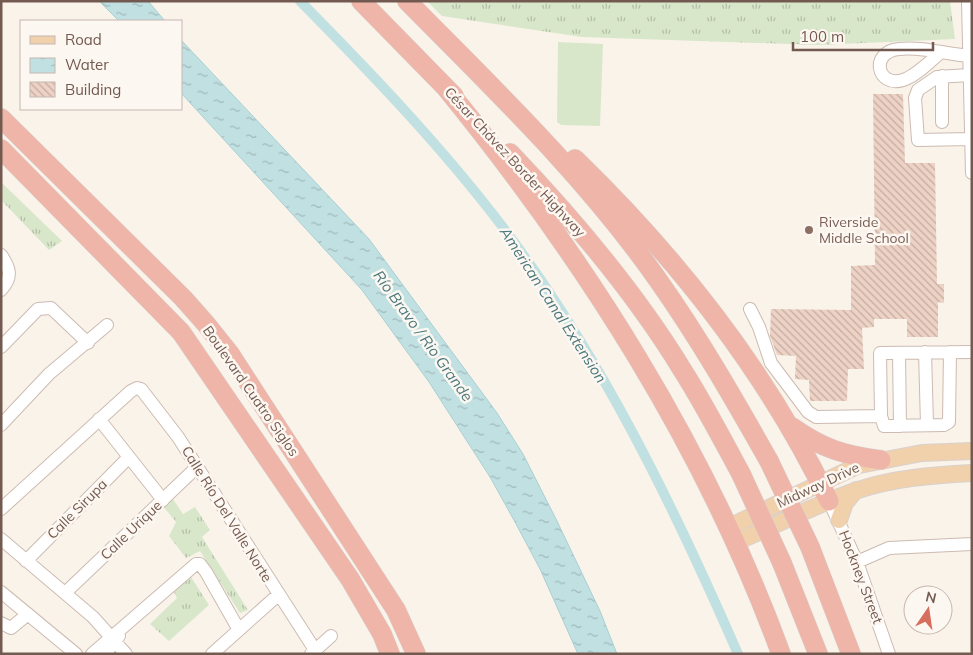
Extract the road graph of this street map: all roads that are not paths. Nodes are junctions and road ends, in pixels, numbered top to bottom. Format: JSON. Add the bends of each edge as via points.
{"nodes":[{"id":1,"x":361,"y":1,"type":"edge"},
{"id":2,"x":407,"y":1,"type":"edge"},
{"id":3,"x":968,"y":1,"type":"edge"},
{"id":4,"x":940,"y":53,"type":"dead end"},
{"id":5,"x":970,"y":56,"type":"edge"},
{"id":6,"x":969,"y":75,"type":"junction"},
{"id":7,"x":483,"y":76,"type":"junction"},
{"id":8,"x":942,"y":76,"type":"junction"},
{"id":9,"x":446,"y":88,"type":"junction"},
{"id":10,"x":1,"y":118,"type":"edge"},
{"id":11,"x":942,"y":122,"type":"dead end"},
{"id":12,"x":971,"y":139,"type":"edge"},
{"id":13,"x":1,"y":149,"type":"edge"},
{"id":14,"x":972,"y":173,"type":"edge"},
{"id":15,"x":1,"y":255,"type":"edge"},
{"id":16,"x":1,"y":290,"type":"edge"},
{"id":17,"x":750,"y":309,"type":"dead end"},
{"id":18,"x":107,"y":325,"type":"dead end"},
{"id":19,"x":88,"y":343,"type":"junction"},
{"id":20,"x":1,"y":347,"type":"edge"},
{"id":21,"x":924,"y":352,"type":"junction"},
{"id":22,"x":950,"y":352,"type":"junction"},
{"id":23,"x":972,"y":352,"type":"edge"},
{"id":24,"x":899,"y":353,"type":"junction"},
{"id":25,"x":881,"y":416,"type":"junction"},
{"id":26,"x":99,"y":419,"type":"junction"},
{"id":27,"x":788,"y":424,"type":"junction"},
{"id":28,"x":1,"y":425,"type":"edge"},
{"id":29,"x":900,"y":426,"type":"junction"},
{"id":30,"x":927,"y":426,"type":"junction"},
{"id":31,"x":972,"y":451,"type":"edge"},
{"id":32,"x":129,"y":457,"type":"junction"},
{"id":33,"x":881,"y":460,"type":"junction"},
{"id":34,"x":197,"y":467,"type":"junction"},
{"id":35,"x":972,"y":473,"type":"edge"},
{"id":36,"x":820,"y":482,"type":"junction"},
{"id":37,"x":856,"y":490,"type":"junction"},
{"id":38,"x":163,"y":500,"type":"junction"},
{"id":39,"x":829,"y":501,"type":"junction"},
{"id":40,"x":1,"y":509,"type":"edge"},
{"id":41,"x":839,"y":520,"type":"junction"},
{"id":42,"x":733,"y":535,"type":"junction"},
{"id":43,"x":1,"y":539,"type":"edge"},
{"id":44,"x":972,"y":544,"type":"edge"},
{"id":45,"x":26,"y":561,"type":"junction"},
{"id":46,"x":857,"y":562,"type":"junction"},
{"id":47,"x":1,"y":592,"type":"edge"},
{"id":48,"x":65,"y":593,"type":"junction"},
{"id":49,"x":278,"y":595,"type":"junction"},
{"id":50,"x":6,"y":604,"type":"edge"},
{"id":51,"x":28,"y":614,"type":"junction"},
{"id":52,"x":1,"y":624,"type":"edge"},
{"id":53,"x":239,"y":630,"type":"junction"},
{"id":54,"x":331,"y":636,"type":"dead end"},
{"id":55,"x":112,"y":640,"type":"junction"},
{"id":56,"x":313,"y":652,"type":"edge"},
{"id":57,"x":76,"y":654,"type":"edge"},
{"id":58,"x":92,"y":654,"type":"edge"},
{"id":59,"x":106,"y":654,"type":"edge"},
{"id":60,"x":126,"y":654,"type":"edge"},
{"id":61,"x":212,"y":654,"type":"edge"},
{"id":62,"x":390,"y":654,"type":"edge"},
{"id":63,"x":416,"y":654,"type":"edge"},
{"id":64,"x":780,"y":654,"type":"edge"},
{"id":65,"x":818,"y":654,"type":"edge"},
{"id":66,"x":851,"y":654,"type":"edge"},
{"id":67,"x":889,"y":654,"type":"edge"}],
"edges":[{"from":1,"to":9,"type":"highway","name":"César Chávez Border Highway"},
{"from":2,"to":7,"type":"highway"},
{"from":3,"to":5,"type":"street"},
{"from":4,"to":5,"type":"street"},
{"from":5,"to":6,"type":"street"},
{"from":6,"to":8,"type":"street"},
{"from":6,"to":12,"type":"street"},
{"from":7,"to":27,"type":"highway","via":[[528,113],[606,188],[669,257],[737,346]]},
{"from":7,"to":66,"type":"highway","bridge":true,"via":[[588,190],[658,278],[700,341],[769,461],[810,546]]},
{"from":8,"to":11,"type":"street"},
{"from":8,"to":12,"type":"street","via":[[916,94],[916,137],[920,141]]},
{"from":9,"to":42,"type":"highway","via":[[555,230],[592,285],[674,418]]},
{"from":9,"to":65,"type":"highway","name":"César Chávez Border Highway","bridge":true,"via":[[545,189],[631,295],[682,369],[741,474],[782,563]]},
{"from":10,"to":63,"type":"highway","name":"Boulevard Cuatro Siglos","via":[[183,298],[230,354],[396,610]]},
{"from":12,"to":14,"type":"street"},
{"from":13,"to":62,"type":"highway","name":"Boulevard Cuatro Siglos","via":[[181,332],[350,579]]},
{"from":15,"to":16,"type":"street","via":[[9,267],[9,280]]},
{"from":17,"to":25,"type":"street","via":[[771,363],[811,415],[825,418]]},
{"from":18,"to":19,"type":"street"},
{"from":19,"to":20,"type":"street","via":[[53,309],[46,307],[38,309]]},
{"from":19,"to":28,"type":"street","via":[[49,374]]},
{"from":21,"to":22,"type":"street"},
{"from":21,"to":24,"type":"street"},
{"from":21,"to":30,"type":"street"},
{"from":22,"to":23,"type":"street"},
{"from":22,"to":30,"type":"street","via":[[950,419],[944,425]]},
{"from":24,"to":25,"type":"street","via":[[879,355]]},
{"from":24,"to":29,"type":"street"},
{"from":25,"to":29,"type":"street","via":[[884,426]]},
{"from":26,"to":32,"type":"street"},
{"from":26,"to":34,"type":"street","name":"Calle Río Del Valle Norte","via":[[131,391],[139,388]]},
{"from":26,"to":40,"type":"street"},
{"from":27,"to":33,"type":"highway","via":[[832,451]]},
{"from":27,"to":36,"type":"highway"},
{"from":29,"to":30,"type":"street"},
{"from":31,"to":33,"type":"main road","name":"Midway Drive","via":[[922,453]]},
{"from":32,"to":38,"type":"street"},
{"from":32,"to":45,"type":"street","name":"Calle Sirupa"},
{"from":33,"to":36,"type":"main road","name":"Midway Drive","via":[[859,465]]},
{"from":34,"to":38,"type":"street","name":"Calle Urique"},
{"from":34,"to":49,"type":"street","name":"Calle Río Del Valle Norte"},
{"from":35,"to":37,"type":"main road","name":"Midway Drive","via":[[932,475]]},
{"from":36,"to":39,"type":"highway"},
{"from":36,"to":42,"type":"main road","name":"Midway Drive"},
{"from":37,"to":39,"type":"main road","name":"Midway Drive"},
{"from":37,"to":41,"type":"main road","via":[[845,504]]},
{"from":38,"to":48,"type":"street","name":"Calle Urique"},
{"from":39,"to":41,"type":"street","name":"Hockney Street"},
{"from":39,"to":42,"type":"main road","name":"Midway Drive"},
{"from":41,"to":46,"type":"street","name":"Hockney Street"},
{"from":42,"to":64,"type":"highway"},
{"from":43,"to":45,"type":"street"},
{"from":44,"to":46,"type":"street","via":[[889,548]]},
{"from":45,"to":48,"type":"street"},
{"from":46,"to":67,"type":"street","name":"Hockney Street"},
{"from":47,"to":50,"type":"street"},
{"from":48,"to":55,"type":"street","via":[[93,617]]},
{"from":49,"to":53,"type":"street"},
{"from":49,"to":56,"type":"street","name":"Calle Río Del Valle Norte"},
{"from":50,"to":51,"type":"street"},
{"from":51,"to":52,"type":"street","via":[[11,628]]},
{"from":51,"to":57,"type":"street"},
{"from":53,"to":55,"type":"street","via":[[206,572],[198,564]]},
{"from":53,"to":61,"type":"street"},
{"from":54,"to":56,"type":"street","name":"Calle Río Del Valle Norte"},
{"from":55,"to":58,"type":"street"},
{"from":55,"to":59,"type":"street"},
{"from":55,"to":60,"type":"street"}]}
